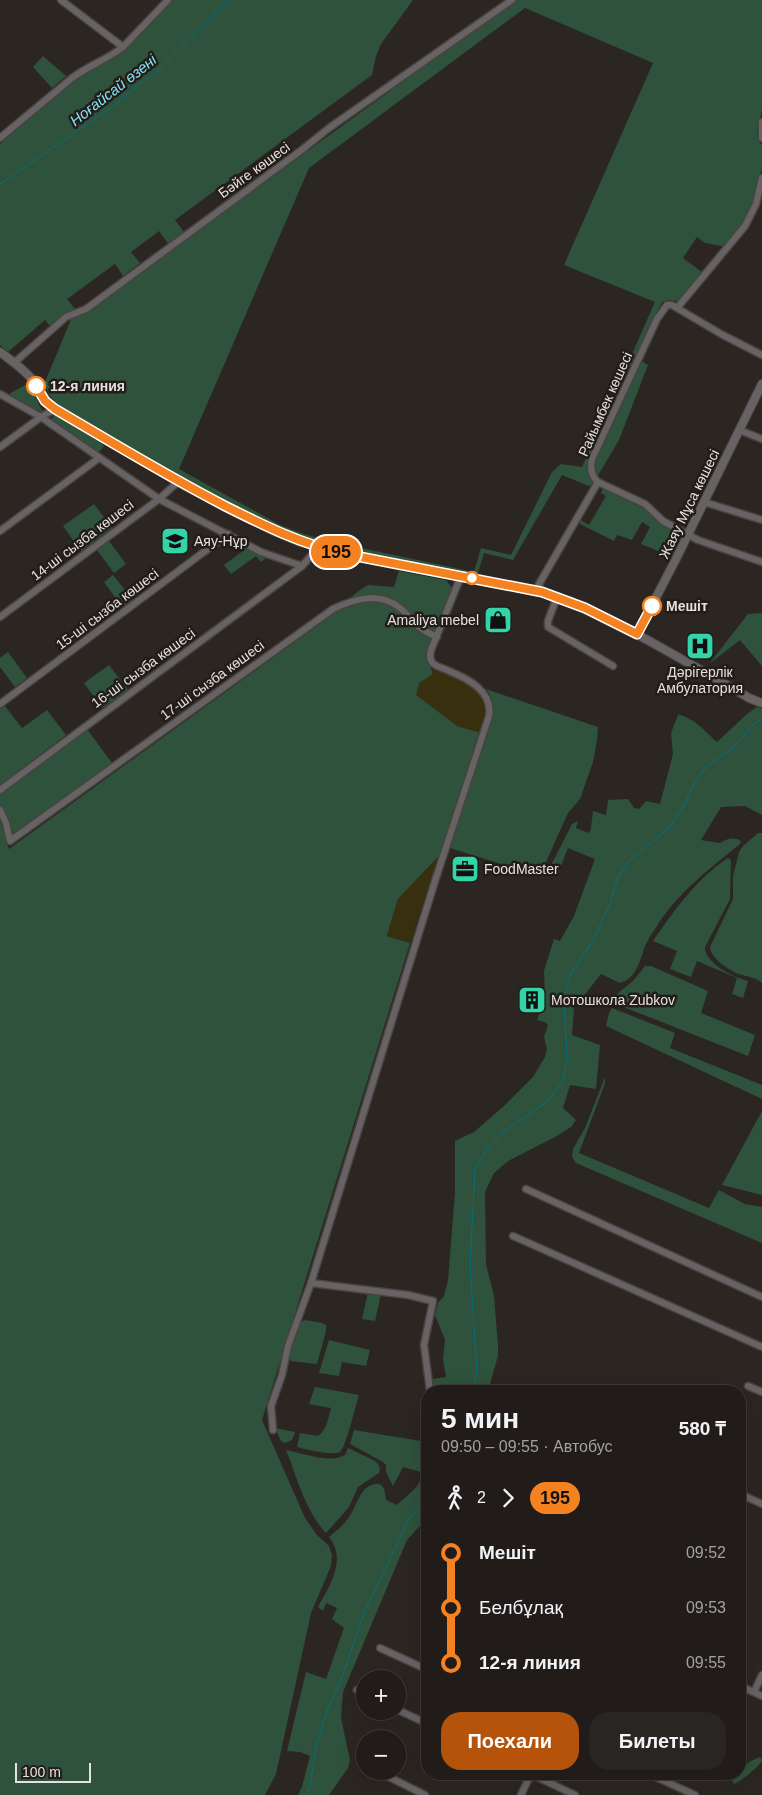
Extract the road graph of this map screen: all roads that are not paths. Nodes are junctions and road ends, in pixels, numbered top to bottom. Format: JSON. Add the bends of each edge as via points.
{"nodes":[{"id":1,"x":62,"y":0,"type":"edge"},
{"id":2,"x":168,"y":0,"type":"edge"},
{"id":3,"x":512,"y":0,"type":"edge"},
{"id":4,"x":123,"y":47,"type":"junction"},
{"id":5,"x":762,"y":122,"type":"edge"},
{"id":6,"x":0,"y":138,"type":"edge"},
{"id":7,"x":762,"y":138,"type":"edge"},
{"id":8,"x":762,"y":178,"type":"edge"},
{"id":9,"x":677,"y":308,"type":"junction"},
{"id":10,"x":0,"y":352,"type":"edge"},
{"id":11,"x":762,"y":355,"type":"edge"},
{"id":12,"x":15,"y":362,"type":"junction"},
{"id":13,"x":762,"y":384,"type":"edge"},
{"id":14,"x":0,"y":394,"type":"edge"},
{"id":15,"x":55,"y":409,"type":"junction"},
{"id":16,"x":41,"y":417,"type":"junction"},
{"id":17,"x":739,"y":430,"type":"junction"},
{"id":18,"x":762,"y":439,"type":"edge"},
{"id":19,"x":0,"y":447,"type":"edge"},
{"id":20,"x":99,"y":458,"type":"junction"},
{"id":21,"x":178,"y":482,"type":"junction"},
{"id":22,"x":598,"y":482,"type":"junction"},
{"id":23,"x":159,"y":499,"type":"junction"},
{"id":24,"x":704,"y":502,"type":"junction"},
{"id":25,"x":762,"y":520,"type":"edge"},
{"id":26,"x":0,"y":531,"type":"edge"},
{"id":27,"x":228,"y":534,"type":"junction"},
{"id":28,"x":688,"y":535,"type":"junction"},
{"id":29,"x":318,"y":548,"type":"junction"},
{"id":30,"x":762,"y":562,"type":"edge"},
{"id":31,"x":302,"y":566,"type":"junction"},
{"id":32,"x":462,"y":576,"type":"junction"},
{"id":33,"x":535,"y":590,"type":"junction"},
{"id":34,"x":557,"y":597,"type":"junction"},
{"id":35,"x":0,"y":617,"type":"edge"},
{"id":36,"x":637,"y":634,"type":"junction"},
{"id":37,"x":437,"y":637,"type":"junction"},
{"id":38,"x":613,"y":666,"type":"dead end"},
{"id":39,"x":762,"y":703,"type":"edge"},
{"id":40,"x":0,"y":704,"type":"edge"},
{"id":41,"x":0,"y":790,"type":"edge"},
{"id":42,"x":0,"y":810,"type":"edge"},
{"id":43,"x":526,"y":1189,"type":"dead end"},
{"id":44,"x":513,"y":1236,"type":"dead end"},
{"id":45,"x":311,"y":1283,"type":"junction"},
{"id":46,"x":762,"y":1296,"type":"edge"},
{"id":47,"x":762,"y":1347,"type":"edge"},
{"id":48,"x":429,"y":1385,"type":"edge"},
{"id":49,"x":748,"y":1386,"type":"dead end"},
{"id":50,"x":762,"y":1392,"type":"edge"},
{"id":51,"x":273,"y":1430,"type":"dead end"},
{"id":52,"x":746,"y":1497,"type":"edge"},
{"id":53,"x":762,"y":1504,"type":"edge"},
{"id":54,"x":380,"y":1648,"type":"dead end"},
{"id":55,"x":421,"y":1667,"type":"edge"},
{"id":56,"x":762,"y":1675,"type":"edge"},
{"id":57,"x":746,"y":1689,"type":"edge"},
{"id":58,"x":754,"y":1692,"type":"junction"},
{"id":59,"x":762,"y":1696,"type":"edge"},
{"id":60,"x":406,"y":1714,"type":"edge"},
{"id":61,"x":421,"y":1721,"type":"edge"},
{"id":62,"x":395,"y":1780,"type":"edge"},
{"id":63,"x":528,"y":1780,"type":"edge"},
{"id":64,"x":544,"y":1780,"type":"edge"},
{"id":65,"x":662,"y":1780,"type":"edge"},
{"id":66,"x":426,"y":1795,"type":"edge"},
{"id":67,"x":521,"y":1795,"type":"edge"},
{"id":68,"x":575,"y":1795,"type":"edge"},
{"id":69,"x":695,"y":1795,"type":"edge"}],
"edges":[{"from":1,"to":4,"type":"street"},
{"from":2,"to":4,"type":"street"},
{"from":3,"to":12,"type":"street","name":"Бәйге көшесі","via":[[329,128],[86,309],[66,317]]},
{"from":4,"to":6,"type":"street","via":[[79,72]]},
{"from":5,"to":7,"type":"street"},
{"from":8,"to":9,"type":"street","via":[[756,204],[745,226]]},
{"from":9,"to":11,"type":"street"},
{"from":9,"to":22,"type":"street","name":"Райымбек көшесі","via":[[667,306],[657,319],[592,459],[592,472]]},
{"from":10,"to":12,"type":"street"},
{"from":12,"to":15,"type":"street"},
{"from":13,"to":17,"type":"street","name":"Жаяу Мұса көшесі"},
{"from":14,"to":16,"type":"street"},
{"from":15,"to":16,"type":"street"},
{"from":15,"to":21,"type":"street"},
{"from":16,"to":19,"type":"street"},
{"from":16,"to":20,"type":"street"},
{"from":17,"to":18,"type":"street"},
{"from":17,"to":24,"type":"street","name":"Жаяу Мұса көшесі"},
{"from":20,"to":23,"type":"street"},
{"from":20,"to":26,"type":"street"},
{"from":21,"to":23,"type":"street","name":"14-ші сызба көшесі"},
{"from":21,"to":29,"type":"street","via":[[276,532]]},
{"from":22,"to":28,"type":"street","via":[[645,504],[663,521]]},
{"from":22,"to":33,"type":"street"},
{"from":23,"to":27,"type":"street"},
{"from":23,"to":35,"type":"street","name":"14-ші сызба көшесі"},
{"from":24,"to":25,"type":"street"},
{"from":24,"to":28,"type":"street","name":"Жаяу Мұса көшесі"},
{"from":27,"to":31,"type":"street","via":[[261,552]]},
{"from":27,"to":40,"type":"street","name":"15-ші сызба көшесі"},
{"from":28,"to":30,"type":"street"},
{"from":28,"to":36,"type":"street","name":"Жаяу Мұса көшесі"},
{"from":29,"to":31,"type":"street","name":"16-ші сызба көшесі"},
{"from":29,"to":32,"type":"street"},
{"from":31,"to":41,"type":"street","name":"16-ші сызба көшесі"},
{"from":32,"to":33,"type":"street"},
{"from":32,"to":37,"type":"street"},
{"from":33,"to":34,"type":"street"},
{"from":34,"to":36,"type":"street"},
{"from":34,"to":38,"type":"street","via":[[548,627]]},
{"from":36,"to":39,"type":"street"},
{"from":37,"to":42,"type":"street","name":"17-ші сызба көшесі","via":[[418,626],[391,602],[380,598],[349,601],[333,608],[10,841]]},
{"from":37,"to":45,"type":"street","via":[[430,655],[432,662],[464,677],[482,690],[489,703],[489,716]]},
{"from":43,"to":46,"type":"street"},
{"from":44,"to":47,"type":"street"},
{"from":45,"to":48,"type":"street","via":[[433,1301],[424,1345]]},
{"from":45,"to":51,"type":"street","via":[[271,1406]]},
{"from":49,"to":50,"type":"street"},
{"from":52,"to":53,"type":"street"},
{"from":54,"to":55,"type":"street"},
{"from":56,"to":58,"type":"street"},
{"from":57,"to":58,"type":"street"},
{"from":58,"to":59,"type":"street"},
{"from":60,"to":61,"type":"street"},
{"from":62,"to":66,"type":"street"},
{"from":63,"to":67,"type":"street"},
{"from":64,"to":68,"type":"street"},
{"from":65,"to":69,"type":"street"}]}
